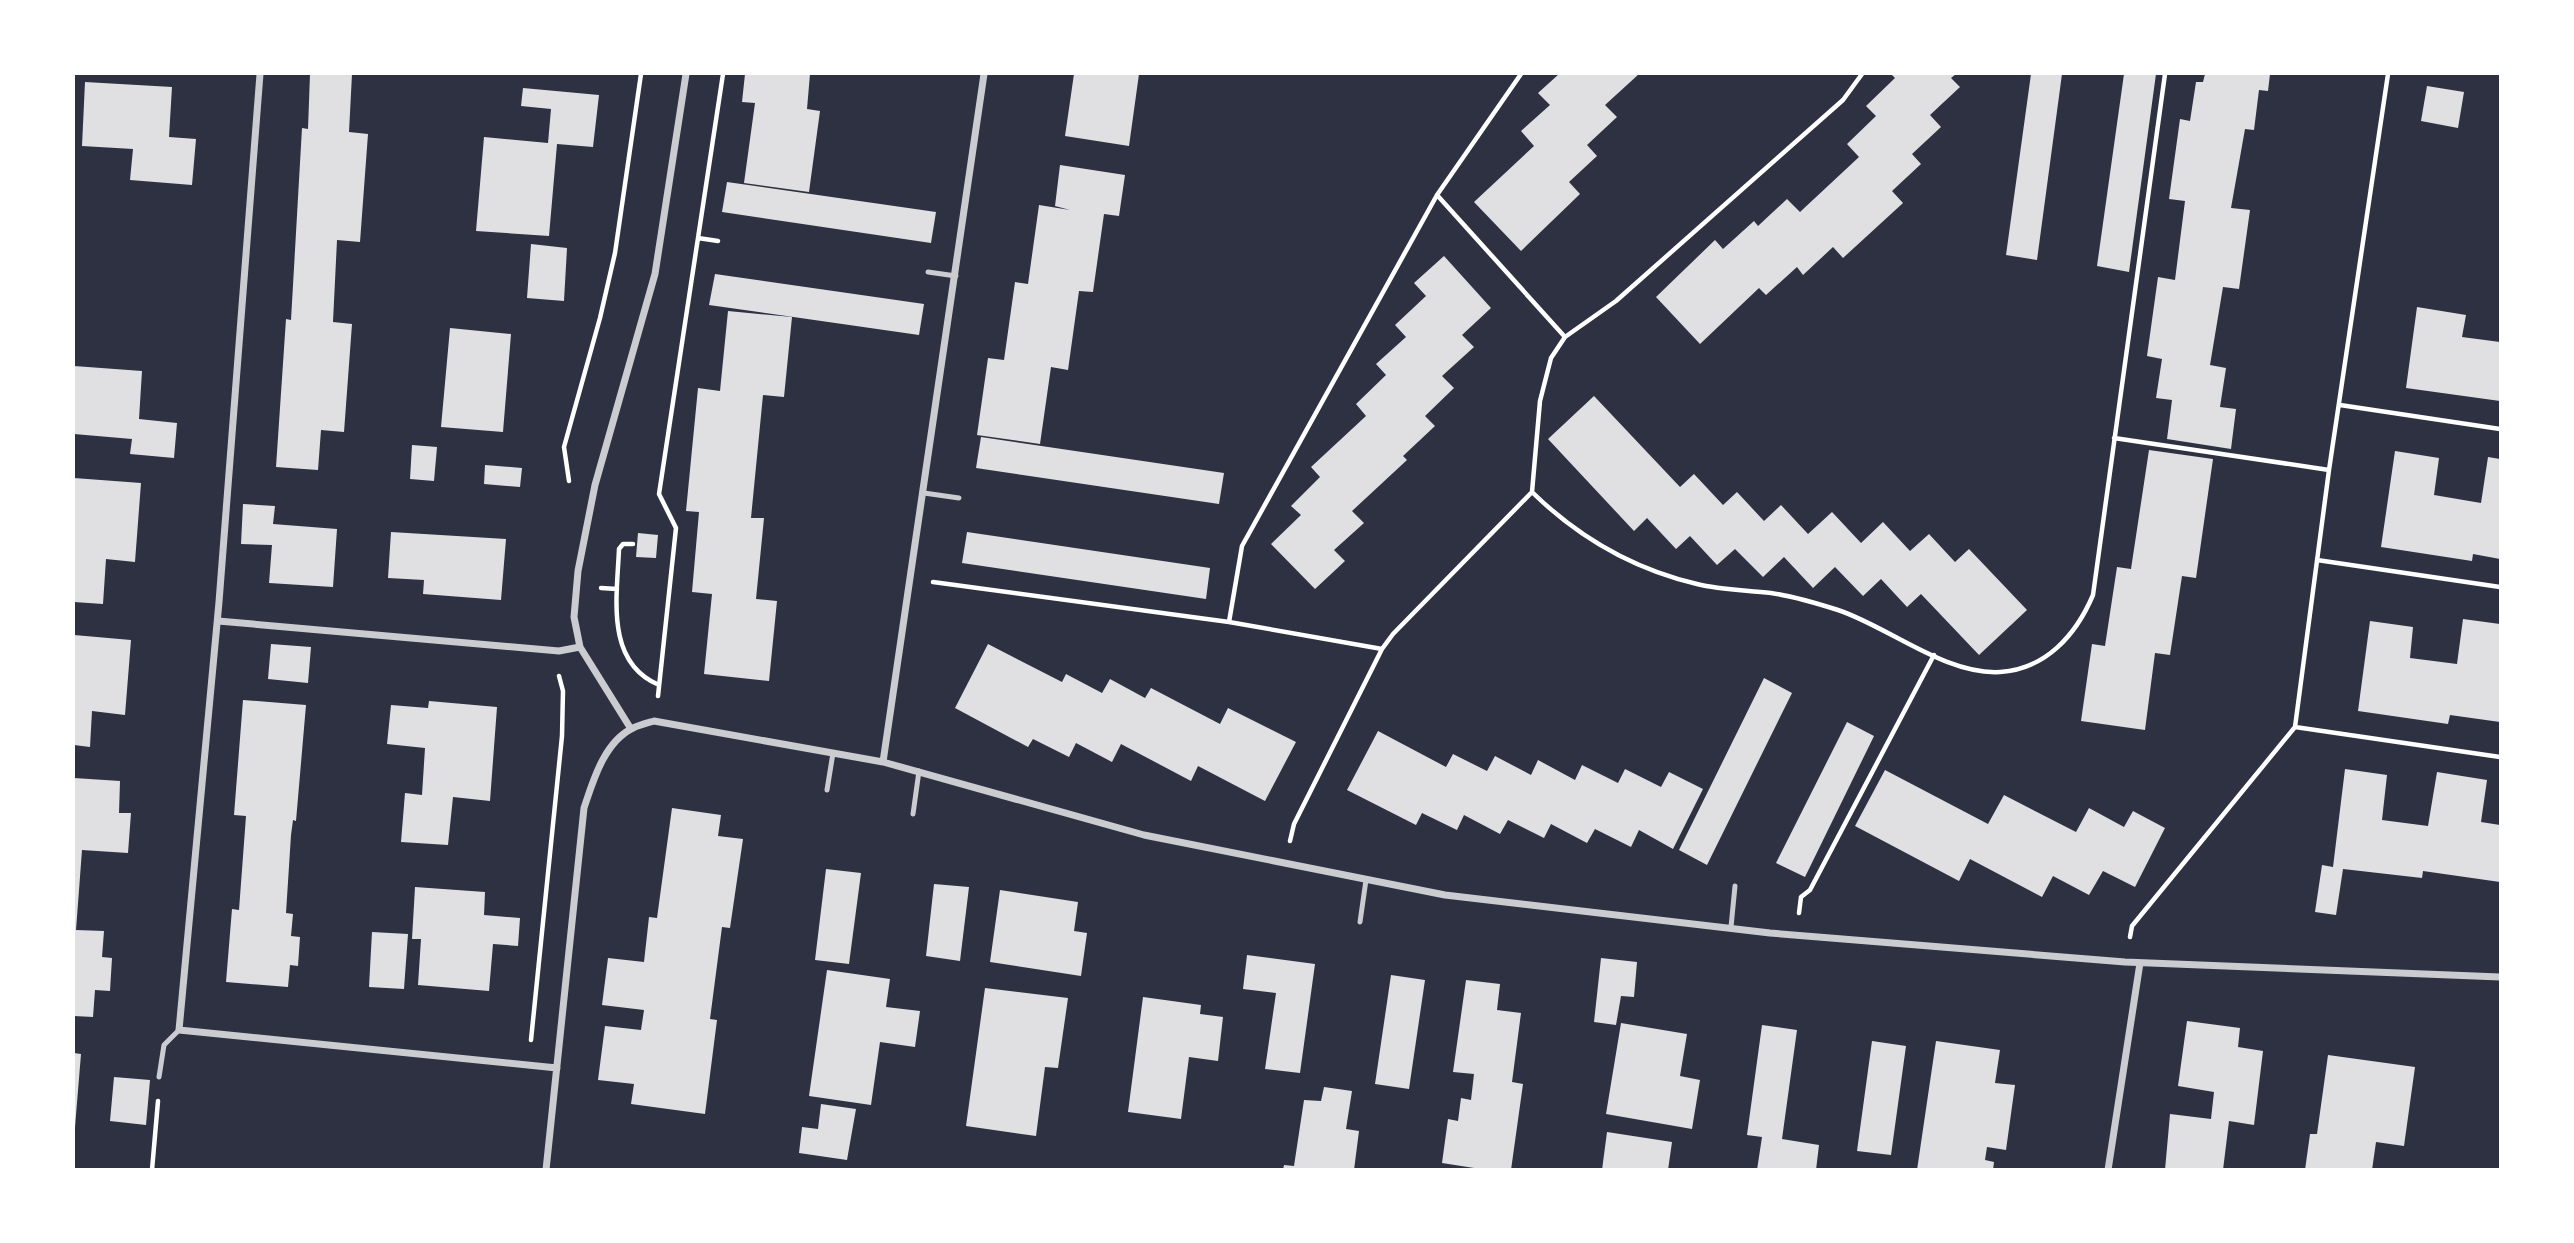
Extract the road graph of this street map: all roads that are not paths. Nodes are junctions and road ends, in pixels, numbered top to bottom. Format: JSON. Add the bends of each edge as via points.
{"nodes":[{"id":1,"x":260,"y":74,"type":"edge"},
{"id":2,"x":686,"y":74,"type":"edge"},
{"id":3,"x":984,"y":74,"type":"edge"},
{"id":4,"x":928,"y":272,"type":"dead end"},
{"id":5,"x":956,"y":276,"type":"junction"},
{"id":6,"x":924,"y":493,"type":"junction"},
{"id":7,"x":959,"y":498,"type":"dead end"},
{"id":8,"x":218,"y":621,"type":"junction"},
{"id":9,"x":580,"y":648,"type":"junction"},
{"id":10,"x":631,"y":729,"type":"junction"},
{"id":11,"x":833,"y":753,"type":"junction"},
{"id":12,"x":883,"y":762,"type":"junction"},
{"id":13,"x":919,"y":771,"type":"junction"},
{"id":14,"x":827,"y":790,"type":"dead end"},
{"id":15,"x":913,"y":814,"type":"dead end"},
{"id":16,"x":1366,"y":880,"type":"junction"},
{"id":17,"x":1735,"y":886,"type":"dead end"},
{"id":18,"x":1360,"y":922,"type":"dead end"},
{"id":19,"x":1731,"y":927,"type":"junction"},
{"id":20,"x":2140,"y":962,"type":"junction"},
{"id":21,"x":2501,"y":977,"type":"edge"},
{"id":22,"x":179,"y":1030,"type":"junction"},
{"id":23,"x":557,"y":1068,"type":"junction"},
{"id":24,"x":159,"y":1077,"type":"road end"},
{"id":25,"x":546,"y":1170,"type":"edge"},
{"id":26,"x":2108,"y":1170,"type":"edge"}],
"edges":[{"from":1,"to":8,"type":"street"},
{"from":2,"to":9,"type":"street","via":[[655,274],[595,485],[578,571],[574,617]]},
{"from":3,"to":5,"type":"street"},
{"from":4,"to":5,"type":"lane"},
{"from":5,"to":6,"type":"street"},
{"from":6,"to":7,"type":"lane"},
{"from":6,"to":12,"type":"street"},
{"from":8,"to":9,"type":"street","via":[[559,651]]},
{"from":8,"to":22,"type":"street"},
{"from":9,"to":10,"type":"street"},
{"from":10,"to":11,"type":"street","via":[[654,721]]},
{"from":10,"to":23,"type":"street","via":[[609,750],[584,808]]},
{"from":11,"to":12,"type":"street"},
{"from":11,"to":14,"type":"lane"},
{"from":12,"to":13,"type":"street"},
{"from":13,"to":15,"type":"lane"},
{"from":13,"to":16,"type":"street","via":[[1144,835]]},
{"from":16,"to":18,"type":"lane"},
{"from":16,"to":19,"type":"street","via":[[1445,895]]},
{"from":17,"to":19,"type":"lane"},
{"from":19,"to":20,"type":"street"},
{"from":20,"to":21,"type":"street"},
{"from":20,"to":26,"type":"street"},
{"from":22,"to":23,"type":"street"},
{"from":22,"to":24,"type":"lane","via":[[164,1045]]},
{"from":23,"to":25,"type":"street"}]}
